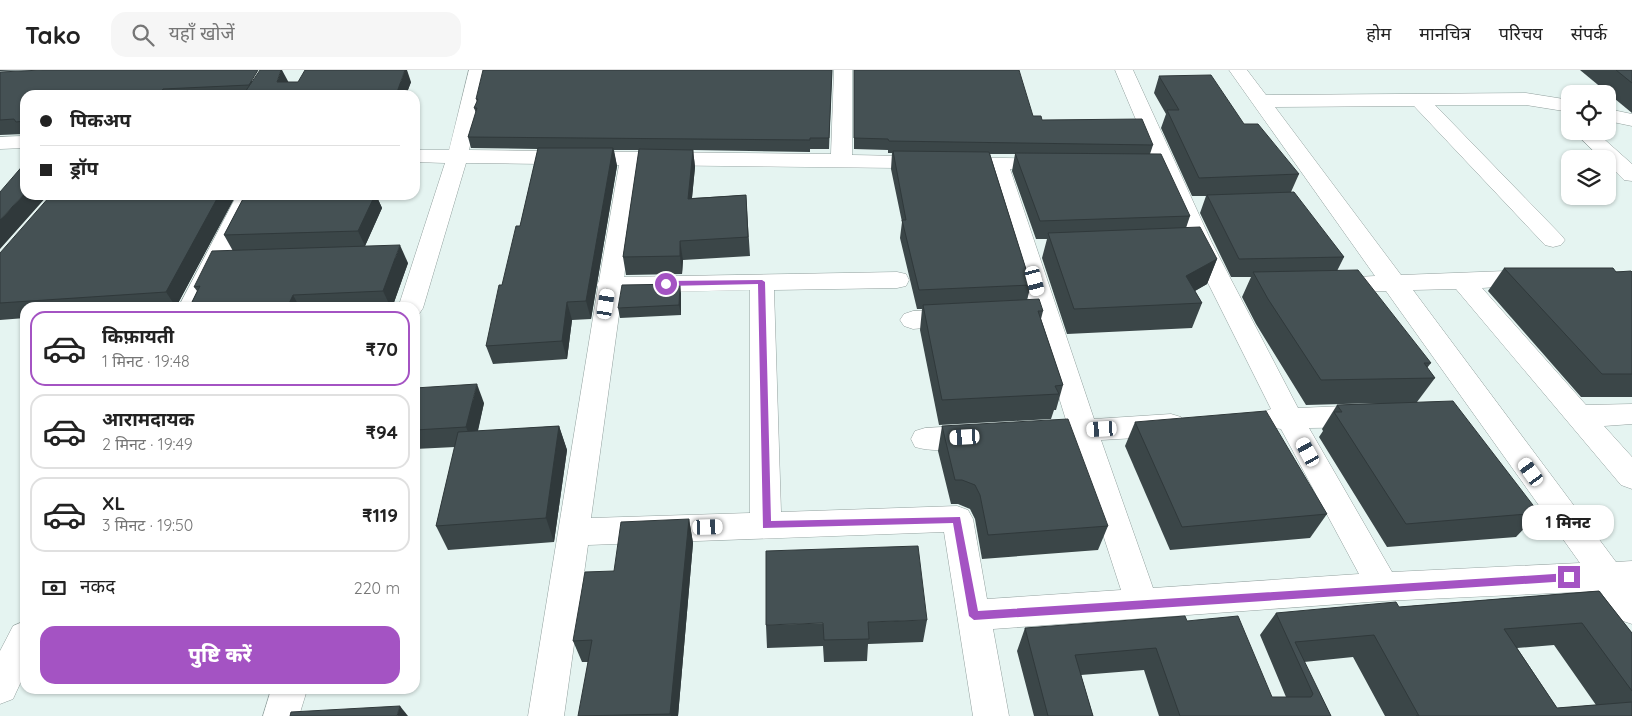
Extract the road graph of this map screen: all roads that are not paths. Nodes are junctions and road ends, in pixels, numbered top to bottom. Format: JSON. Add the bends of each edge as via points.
{"nodes":[{"id":1,"x":478,"y":70,"type":"edge"},
{"id":2,"x":843,"y":70,"type":"edge"},
{"id":3,"x":1124,"y":70,"type":"edge"},
{"id":4,"x":1220,"y":70,"type":"edge"},
{"id":5,"x":1238,"y":70,"type":"edge"},
{"id":6,"x":1260,"y":100,"type":"junction"},
{"id":7,"x":1419,"y":100,"type":"junction"},
{"id":8,"x":1549,"y":101,"type":"junction"},
{"id":9,"x":1561,"y":104,"type":"edge"},
{"id":10,"x":1561,"y":112,"type":"edge"},
{"id":11,"x":1616,"y":117,"type":"edge"},
{"id":12,"x":1632,"y":120,"type":"edge"},
{"id":13,"x":1593,"y":140,"type":"edge"},
{"id":14,"x":13,"y":142,"type":"edge"},
{"id":15,"x":458,"y":155,"type":"junction"},
{"id":16,"x":420,"y":156,"type":"edge"},
{"id":17,"x":0,"y":158,"type":"edge"},
{"id":18,"x":630,"y":158,"type":"junction"},
{"id":19,"x":841,"y":162,"type":"junction"},
{"id":20,"x":997,"y":163,"type":"junction"},
{"id":21,"x":1065,"y":164,"type":"edge"},
{"id":22,"x":1632,"y":174,"type":"edge"},
{"id":23,"x":245,"y":200,"type":"edge"},
{"id":24,"x":1553,"y":240,"type":"dead end"},
{"id":25,"x":242,"y":260,"type":"edge"},
{"id":26,"x":213,"y":262,"type":"junction"},
{"id":27,"x":1551,"y":277,"type":"edge"},
{"id":28,"x":897,"y":280,"type":"dead end"},
{"id":29,"x":1463,"y":281,"type":"junction"},
{"id":30,"x":762,"y":282,"type":"junction"},
{"id":31,"x":609,"y":285,"type":"junction"},
{"id":32,"x":1394,"y":285,"type":"junction"},
{"id":33,"x":1251,"y":286,"type":"dead end"},
{"id":34,"x":1308,"y":286,"type":"edge"},
{"id":35,"x":1222,"y":287,"type":"junction"},
{"id":36,"x":193,"y":302,"type":"edge"},
{"id":37,"x":411,"y":302,"type":"edge"},
{"id":38,"x":1044,"y":313,"type":"junction"},
{"id":39,"x":1016,"y":314,"type":"edge"},
{"id":40,"x":978,"y":316,"type":"edge"},
{"id":41,"x":913,"y":320,"type":"dead end"},
{"id":42,"x":1632,"y":414,"type":"edge"},
{"id":43,"x":1392,"y":415,"type":"edge"},
{"id":44,"x":1580,"y":416,"type":"junction"},
{"id":45,"x":1289,"y":418,"type":"junction"},
{"id":46,"x":1250,"y":420,"type":"edge"},
{"id":47,"x":1201,"y":423,"type":"edge"},
{"id":48,"x":1084,"y":430,"type":"junction"},
{"id":49,"x":925,"y":439,"type":"dead end"},
{"id":50,"x":1632,"y":477,"type":"edge"},
{"id":51,"x":766,"y":525,"type":"junction"},
{"id":52,"x":572,"y":532,"type":"junction"},
{"id":53,"x":1619,"y":575,"type":"edge"},
{"id":54,"x":1383,"y":588,"type":"junction"},
{"id":55,"x":1142,"y":604,"type":"junction"},
{"id":56,"x":1632,"y":610,"type":"edge"},
{"id":57,"x":974,"y":616,"type":"junction"},
{"id":58,"x":20,"y":647,"type":"edge"},
{"id":59,"x":0,"y":687,"type":"edge"},
{"id":60,"x":288,"y":694,"type":"edge"},
{"id":61,"x":281,"y":716,"type":"edge"},
{"id":62,"x":546,"y":716,"type":"edge"},
{"id":63,"x":991,"y":716,"type":"edge"}],
"edges":[{"from":1,"to":15,"type":"street"},
{"from":2,"to":19,"type":"street"},
{"from":3,"to":35,"type":"street","via":[[1154,164],[1192,204],[1190,243]]},
{"from":4,"to":5,"type":"street"},
{"from":5,"to":6,"type":"street"},
{"from":6,"to":7,"type":"street"},
{"from":6,"to":32,"type":"street"},
{"from":7,"to":8,"type":"street"},
{"from":7,"to":24,"type":"street"},
{"from":8,"to":9,"type":"street"},
{"from":8,"to":10,"type":"street"},
{"from":11,"to":12,"type":"street"},
{"from":13,"to":22,"type":"street"},
{"from":14,"to":17,"type":"street"},
{"from":15,"to":16,"type":"street"},
{"from":15,"to":18,"type":"street"},
{"from":15,"to":37,"type":"street","via":[[418,253]]},
{"from":18,"to":19,"type":"street"},
{"from":18,"to":31,"type":"street"},
{"from":19,"to":20,"type":"street"},
{"from":20,"to":21,"type":"street"},
{"from":20,"to":38,"type":"street","via":[[1036,248]]},
{"from":23,"to":26,"type":"street"},
{"from":25,"to":26,"type":"street"},
{"from":26,"to":36,"type":"street"},
{"from":27,"to":29,"type":"street"},
{"from":28,"to":30,"type":"street"},
{"from":29,"to":32,"type":"street"},
{"from":29,"to":44,"type":"street"},
{"from":30,"to":31,"type":"street"},
{"from":30,"to":51,"type":"street"},
{"from":31,"to":52,"type":"street"},
{"from":32,"to":34,"type":"street"},
{"from":32,"to":53,"type":"street"},
{"from":33,"to":35,"type":"street"},
{"from":35,"to":45,"type":"street"},
{"from":38,"to":39,"type":"street"},
{"from":38,"to":48,"type":"street"},
{"from":40,"to":41,"type":"street"},
{"from":42,"to":44,"type":"street"},
{"from":43,"to":45,"type":"street"},
{"from":44,"to":50,"type":"street"},
{"from":45,"to":46,"type":"street"},
{"from":45,"to":54,"type":"street"},
{"from":47,"to":48,"type":"street"},
{"from":48,"to":49,"type":"street"},
{"from":48,"to":55,"type":"street"},
{"from":51,"to":52,"type":"street"},
{"from":51,"to":57,"type":"street","via":[[957,519]]},
{"from":52,"to":62,"type":"street"},
{"from":53,"to":54,"type":"street"},
{"from":53,"to":56,"type":"street"},
{"from":54,"to":55,"type":"street","via":[[1231,612]]},
{"from":55,"to":57,"type":"street"},
{"from":57,"to":63,"type":"street"},
{"from":58,"to":59,"type":"street"},
{"from":60,"to":61,"type":"street"}]}
